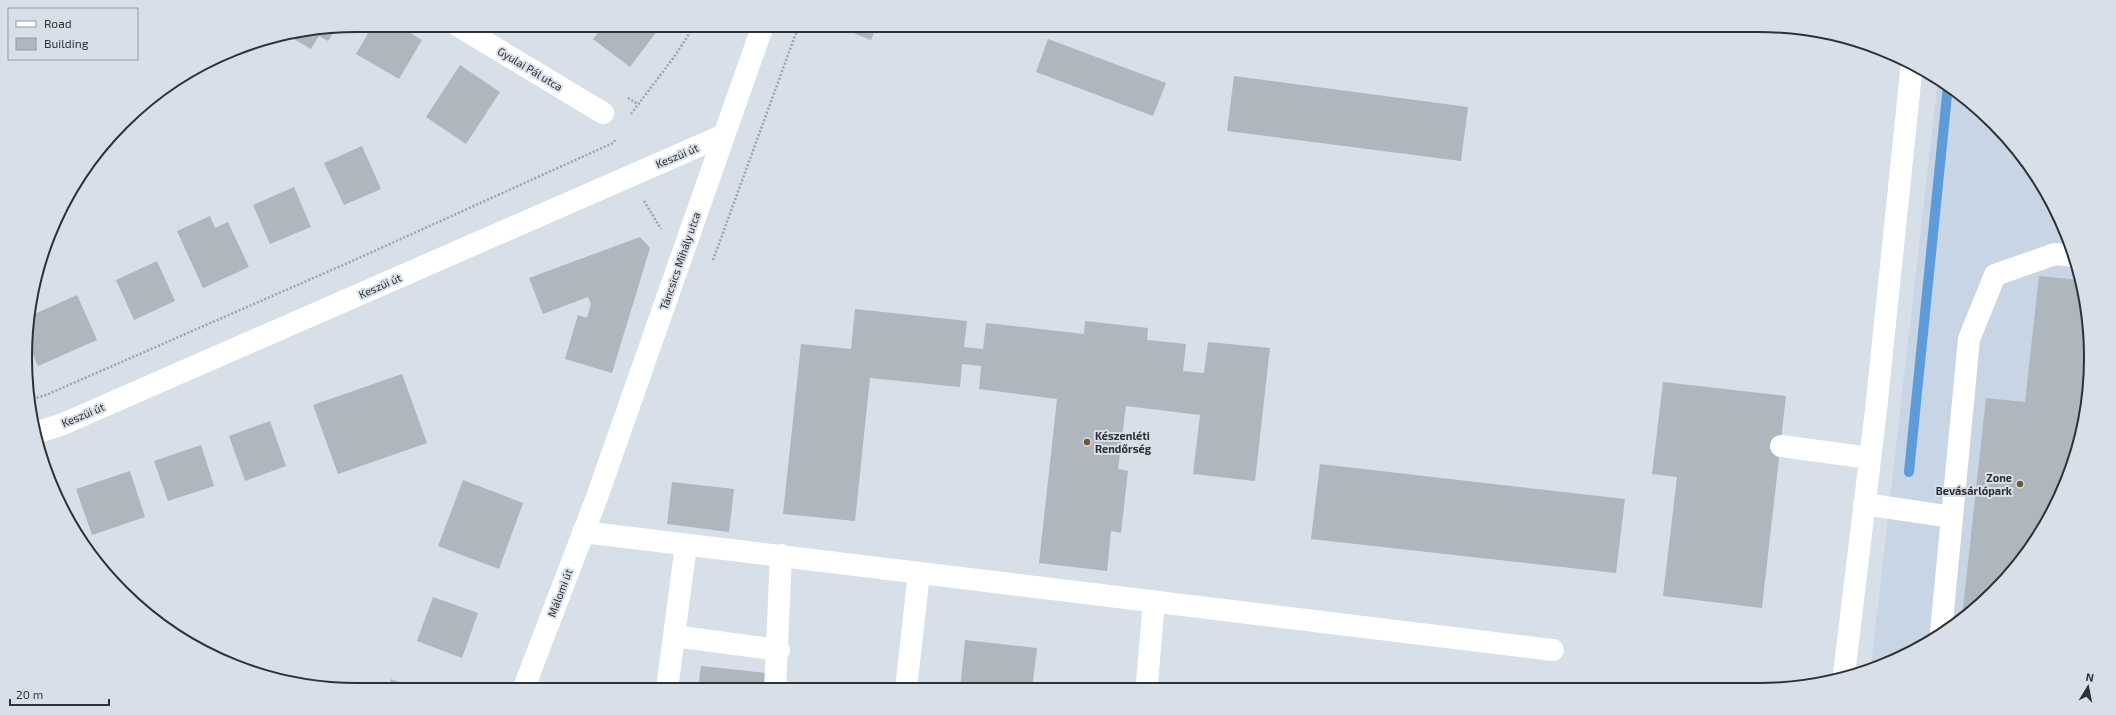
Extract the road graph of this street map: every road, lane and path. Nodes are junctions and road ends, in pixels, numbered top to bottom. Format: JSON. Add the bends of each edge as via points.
{"nodes":[{"id":1,"x":468,"y":32,"type":"edge"},
{"id":2,"x":691,"y":32,"type":"edge"},
{"id":3,"x":761,"y":32,"type":"edge"},
{"id":4,"x":1911,"y":71,"type":"edge"},
{"id":5,"x":603,"y":113,"type":"joint"},
{"id":6,"x":630,"y":117,"type":"dead end"},
{"id":7,"x":617,"y":136,"type":"dead end"},
{"id":8,"x":724,"y":136,"type":"junction"},
{"id":9,"x":613,"y":143,"type":"junction"},
{"id":10,"x":630,"y":176,"type":"junction"},
{"id":11,"x":664,"y":224,"type":"dead end"},
{"id":12,"x":2068,"y":255,"type":"edge"},
{"id":13,"x":35,"y":398,"type":"edge"},
{"id":14,"x":40,"y":431,"type":"edge"},
{"id":15,"x":1781,"y":446,"type":"dead end"},
{"id":16,"x":1870,"y":458,"type":"junction"},
{"id":17,"x":597,"y":497,"type":"joint"},
{"id":18,"x":1864,"y":504,"type":"junction"},
{"id":19,"x":1952,"y":518,"type":"junction"},
{"id":20,"x":583,"y":532,"type":"junction"},
{"id":21,"x":686,"y":545,"type":"junction"},
{"id":22,"x":781,"y":555,"type":"junction"},
{"id":23,"x":920,"y":573,"type":"junction"},
{"id":24,"x":1154,"y":602,"type":"junction"},
{"id":25,"x":1942,"y":626,"type":"edge"},
{"id":26,"x":674,"y":636,"type":"junction"},
{"id":27,"x":778,"y":650,"type":"junction"},
{"id":28,"x":1554,"y":650,"type":"dead end"},
{"id":29,"x":1844,"y":672,"type":"edge"},
{"id":30,"x":526,"y":683,"type":"edge"},
{"id":31,"x":668,"y":683,"type":"edge"},
{"id":32,"x":776,"y":683,"type":"edge"},
{"id":33,"x":907,"y":683,"type":"edge"},
{"id":34,"x":1147,"y":683,"type":"edge"}],
"edges":[{"from":1,"to":5,"type":"street","name":"Gyulai Pál utca"},
{"from":2,"to":6,"type":"path"},
{"from":3,"to":8,"type":"street","name":"Táncsics Mihály utca"},
{"from":4,"to":16,"type":"street"},
{"from":5,"to":9,"type":"path"},
{"from":7,"to":9,"type":"path"},
{"from":8,"to":10,"type":"street","name":"Keszüi út"},
{"from":8,"to":17,"type":"street","name":"Táncsics Mihály utca"},
{"from":9,"to":10,"type":"path"},
{"from":9,"to":13,"type":"path"},
{"from":10,"to":11,"type":"path","via":[[662,231]]},
{"from":10,"to":14,"type":"street","name":"Keszüi út","via":[[63,424]]},
{"from":12,"to":19,"type":"street","via":[[2055,254],[1995,275],[1969,339]]},
{"from":15,"to":16,"type":"street"},
{"from":16,"to":18,"type":"street"},
{"from":17,"to":20,"type":"street","name":"Málomi út"},
{"from":18,"to":19,"type":"street"},
{"from":18,"to":29,"type":"street"},
{"from":19,"to":25,"type":"street"},
{"from":20,"to":21,"type":"street"},
{"from":20,"to":30,"type":"street","name":"Málomi út"},
{"from":21,"to":22,"type":"street"},
{"from":21,"to":26,"type":"street"},
{"from":22,"to":23,"type":"street"},
{"from":22,"to":27,"type":"street"},
{"from":23,"to":24,"type":"street"},
{"from":23,"to":33,"type":"street"},
{"from":24,"to":28,"type":"street"},
{"from":24,"to":34,"type":"street"},
{"from":26,"to":27,"type":"street"},
{"from":26,"to":31,"type":"street"},
{"from":27,"to":32,"type":"street"}]}
